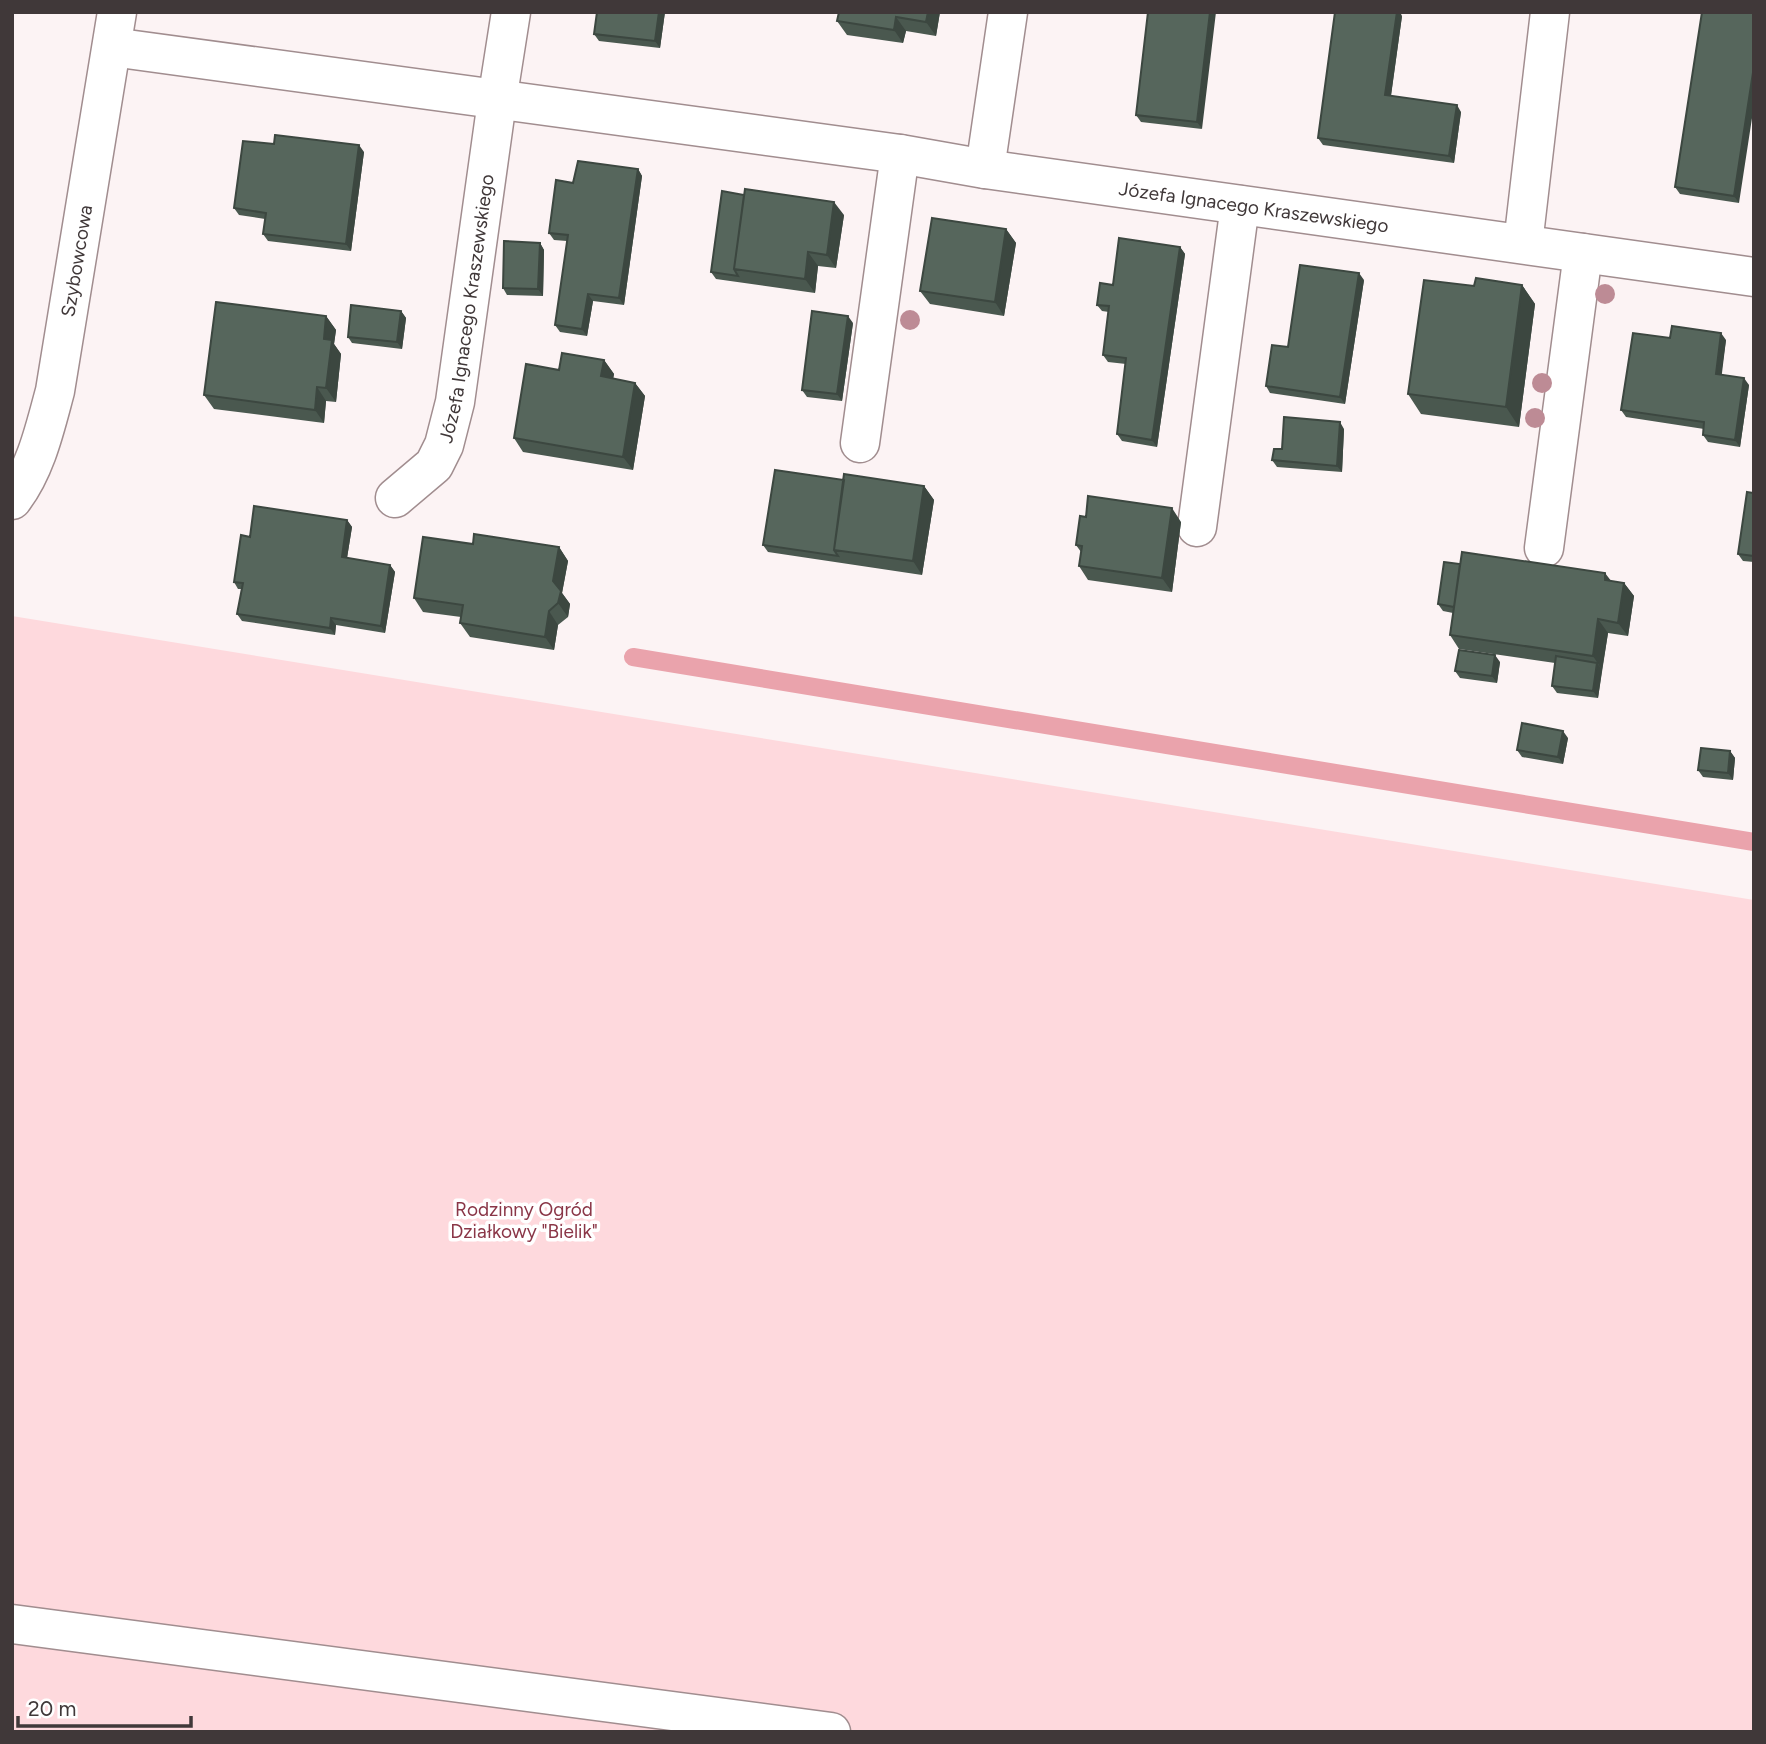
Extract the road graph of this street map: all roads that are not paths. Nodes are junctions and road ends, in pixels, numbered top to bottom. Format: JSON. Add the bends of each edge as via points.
{"nodes":[{"id":1,"x":512,"y":12,"type":"edge"},
{"id":2,"x":1007,"y":12,"type":"edge"},
{"id":3,"x":1550,"y":12,"type":"edge"},
{"id":4,"x":115,"y":30,"type":"edge"},
{"id":5,"x":497,"y":101,"type":"junction"},
{"id":6,"x":900,"y":154,"type":"junction"},
{"id":7,"x":985,"y":169,"type":"junction"},
{"id":8,"x":1240,"y":205,"type":"junction"},
{"id":9,"x":1522,"y":244,"type":"junction"},
{"id":10,"x":1583,"y":253,"type":"junction"},
{"id":11,"x":1754,"y":276,"type":"edge"},
{"id":12,"x":860,"y":443,"type":"dead end"},
{"id":13,"x":395,"y":498,"type":"dead end"},
{"id":14,"x":12,"y":500,"type":"edge"},
{"id":15,"x":1197,"y":527,"type":"dead end"},
{"id":16,"x":1544,"y":548,"type":"dead end"},
{"id":17,"x":12,"y":1624,"type":"edge"},
{"id":18,"x":831,"y":1732,"type":"edge"}],
"edges":[{"from":1,"to":5,"type":"street","name":"Józefa Ignacego Kraszewskiego"},
{"from":2,"to":7,"type":"street"},
{"from":3,"to":9,"type":"street"},
{"from":4,"to":5,"type":"street","name":"Józefa Ignacego Kraszewskiego"},
{"from":4,"to":14,"type":"street","name":"Szybowcowa","via":[[55,391],[41,444]]},
{"from":5,"to":6,"type":"street","name":"Józefa Ignacego Kraszewskiego"},
{"from":5,"to":13,"type":"street","name":"Józefa Ignacego Kraszewskiego","via":[[447,434],[434,465]]},
{"from":6,"to":7,"type":"street","name":"Józefa Ignacego Kraszewskiego"},
{"from":6,"to":12,"type":"street"},
{"from":7,"to":8,"type":"street","name":"Józefa Ignacego Kraszewskiego"},
{"from":8,"to":9,"type":"street","name":"Józefa Ignacego Kraszewskiego"},
{"from":8,"to":15,"type":"street"},
{"from":9,"to":10,"type":"street","name":"Józefa Ignacego Kraszewskiego"},
{"from":10,"to":11,"type":"street","name":"Józefa Ignacego Kraszewskiego"},
{"from":10,"to":16,"type":"street"},
{"from":17,"to":18,"type":"street"}]}
